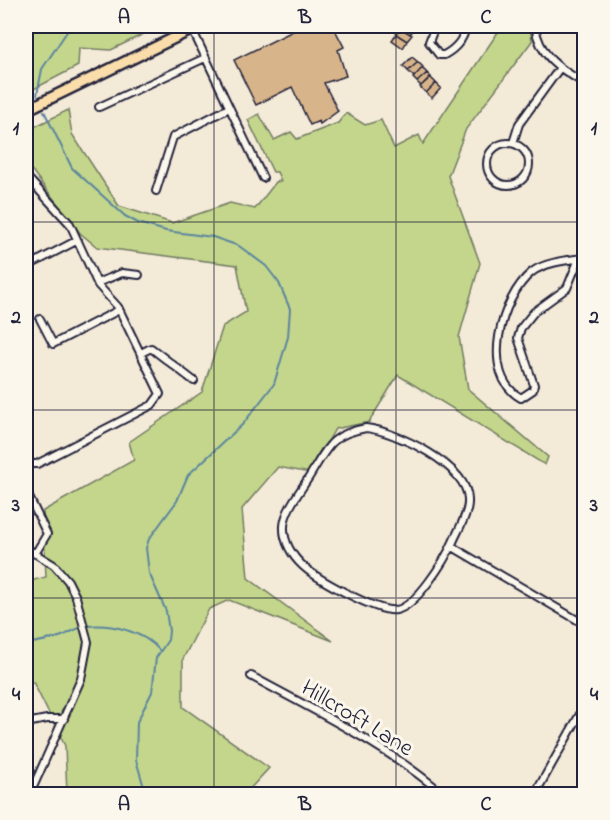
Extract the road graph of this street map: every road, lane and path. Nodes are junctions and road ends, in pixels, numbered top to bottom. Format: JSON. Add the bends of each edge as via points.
{"nodes":[{"id":1,"x":435,"y":26,"type":"edge"},
{"id":2,"x":466,"y":26,"type":"edge"},
{"id":3,"x":535,"y":26,"type":"edge"},
{"id":4,"x":196,"y":27,"type":"edge"},
{"id":5,"x":206,"y":58,"type":"junction"},
{"id":6,"x":559,"y":69,"type":"junction"},
{"id":7,"x":585,"y":83,"type":"edge"},
{"id":8,"x":99,"y":107,"type":"dead end"},
{"id":9,"x":229,"y":108,"type":"junction"},
{"id":10,"x":26,"y":110,"type":"edge"},
{"id":11,"x":513,"y":143,"type":"junction"},
{"id":12,"x":26,"y":176,"type":"edge"},
{"id":13,"x":263,"y":178,"type":"dead end"},
{"id":14,"x":156,"y":191,"type":"dead end"},
{"id":15,"x":76,"y":241,"type":"junction"},
{"id":16,"x":582,"y":259,"type":"edge"},
{"id":17,"x":26,"y":267,"type":"edge"},
{"id":18,"x":139,"y":275,"type":"dead end"},
{"id":19,"x":97,"y":283,"type":"junction"},
{"id":20,"x":119,"y":310,"type":"junction"},
{"id":21,"x":40,"y":319,"type":"dead end"},
{"id":22,"x":141,"y":353,"type":"junction"},
{"id":23,"x":194,"y":381,"type":"dead end"},
{"id":24,"x":26,"y":458,"type":"edge"},
{"id":25,"x":26,"y":491,"type":"edge"},
{"id":26,"x":451,"y":546,"type":"junction"},
{"id":27,"x":26,"y":548,"type":"edge"},
{"id":28,"x":35,"y":554,"type":"junction"},
{"id":29,"x":585,"y":624,"type":"edge"},
{"id":30,"x":251,"y":676,"type":"dead end"},
{"id":31,"x":585,"y":707,"type":"edge"},
{"id":32,"x":64,"y":719,"type":"junction"},
{"id":33,"x":26,"y":723,"type":"edge"},
{"id":34,"x":30,"y":795,"type":"edge"},
{"id":35,"x":443,"y":795,"type":"edge"},
{"id":36,"x":535,"y":795,"type":"edge"}],
"edges":[{"from":1,"to":2,"type":"street","via":[[429,42],[439,55],[444,55],[464,36]]},
{"from":3,"to":6,"type":"street","via":[[540,45]]},
{"from":4,"to":5,"type":"street"},
{"from":4,"to":10,"type":"main road"},
{"from":5,"to":8,"type":"street"},
{"from":5,"to":9,"type":"street"},
{"from":6,"to":7,"type":"street"},
{"from":6,"to":11,"type":"street","via":[[519,124]]},
{"from":9,"to":13,"type":"street"},
{"from":9,"to":14,"type":"street","via":[[173,137]]},
{"from":11,"to":11,"type":"street","via":[[496,146],[488,158],[489,172],[506,184],[519,182],[530,166],[526,153]]},
{"from":12,"to":15,"type":"street","via":[[70,224]]},
{"from":15,"to":17,"type":"street"},
{"from":15,"to":19,"type":"street"},
{"from":16,"to":16,"type":"street","via":[[567,288],[534,312],[521,328],[518,338],[534,385],[521,398],[505,381],[497,341],[500,325],[515,294],[534,270]]},
{"from":18,"to":19,"type":"street","via":[[122,273]]},
{"from":19,"to":20,"type":"street"},
{"from":20,"to":21,"type":"street","via":[[53,344]]},
{"from":20,"to":22,"type":"street"},
{"from":22,"to":23,"type":"street","via":[[151,348]]},
{"from":22,"to":24,"type":"street","via":[[160,394],[152,405],[37,464]]},
{"from":25,"to":28,"type":"street","via":[[47,534]]},
{"from":26,"to":26,"type":"street","via":[[414,601],[388,610],[368,603],[303,565],[286,541],[284,522],[326,448],[337,436],[366,428],[379,429],[437,458],[464,484],[469,500]]},
{"from":26,"to":29,"type":"street"},
{"from":27,"to":28,"type":"street"},
{"from":28,"to":32,"type":"street","via":[[54,565],[72,588],[88,642],[81,679]]},
{"from":30,"to":35,"type":"street","name":"Hillcroft Lane","via":[[365,739]]},
{"from":31,"to":36,"type":"street"},
{"from":32,"to":33,"type":"street"},
{"from":32,"to":34,"type":"street"}]}
